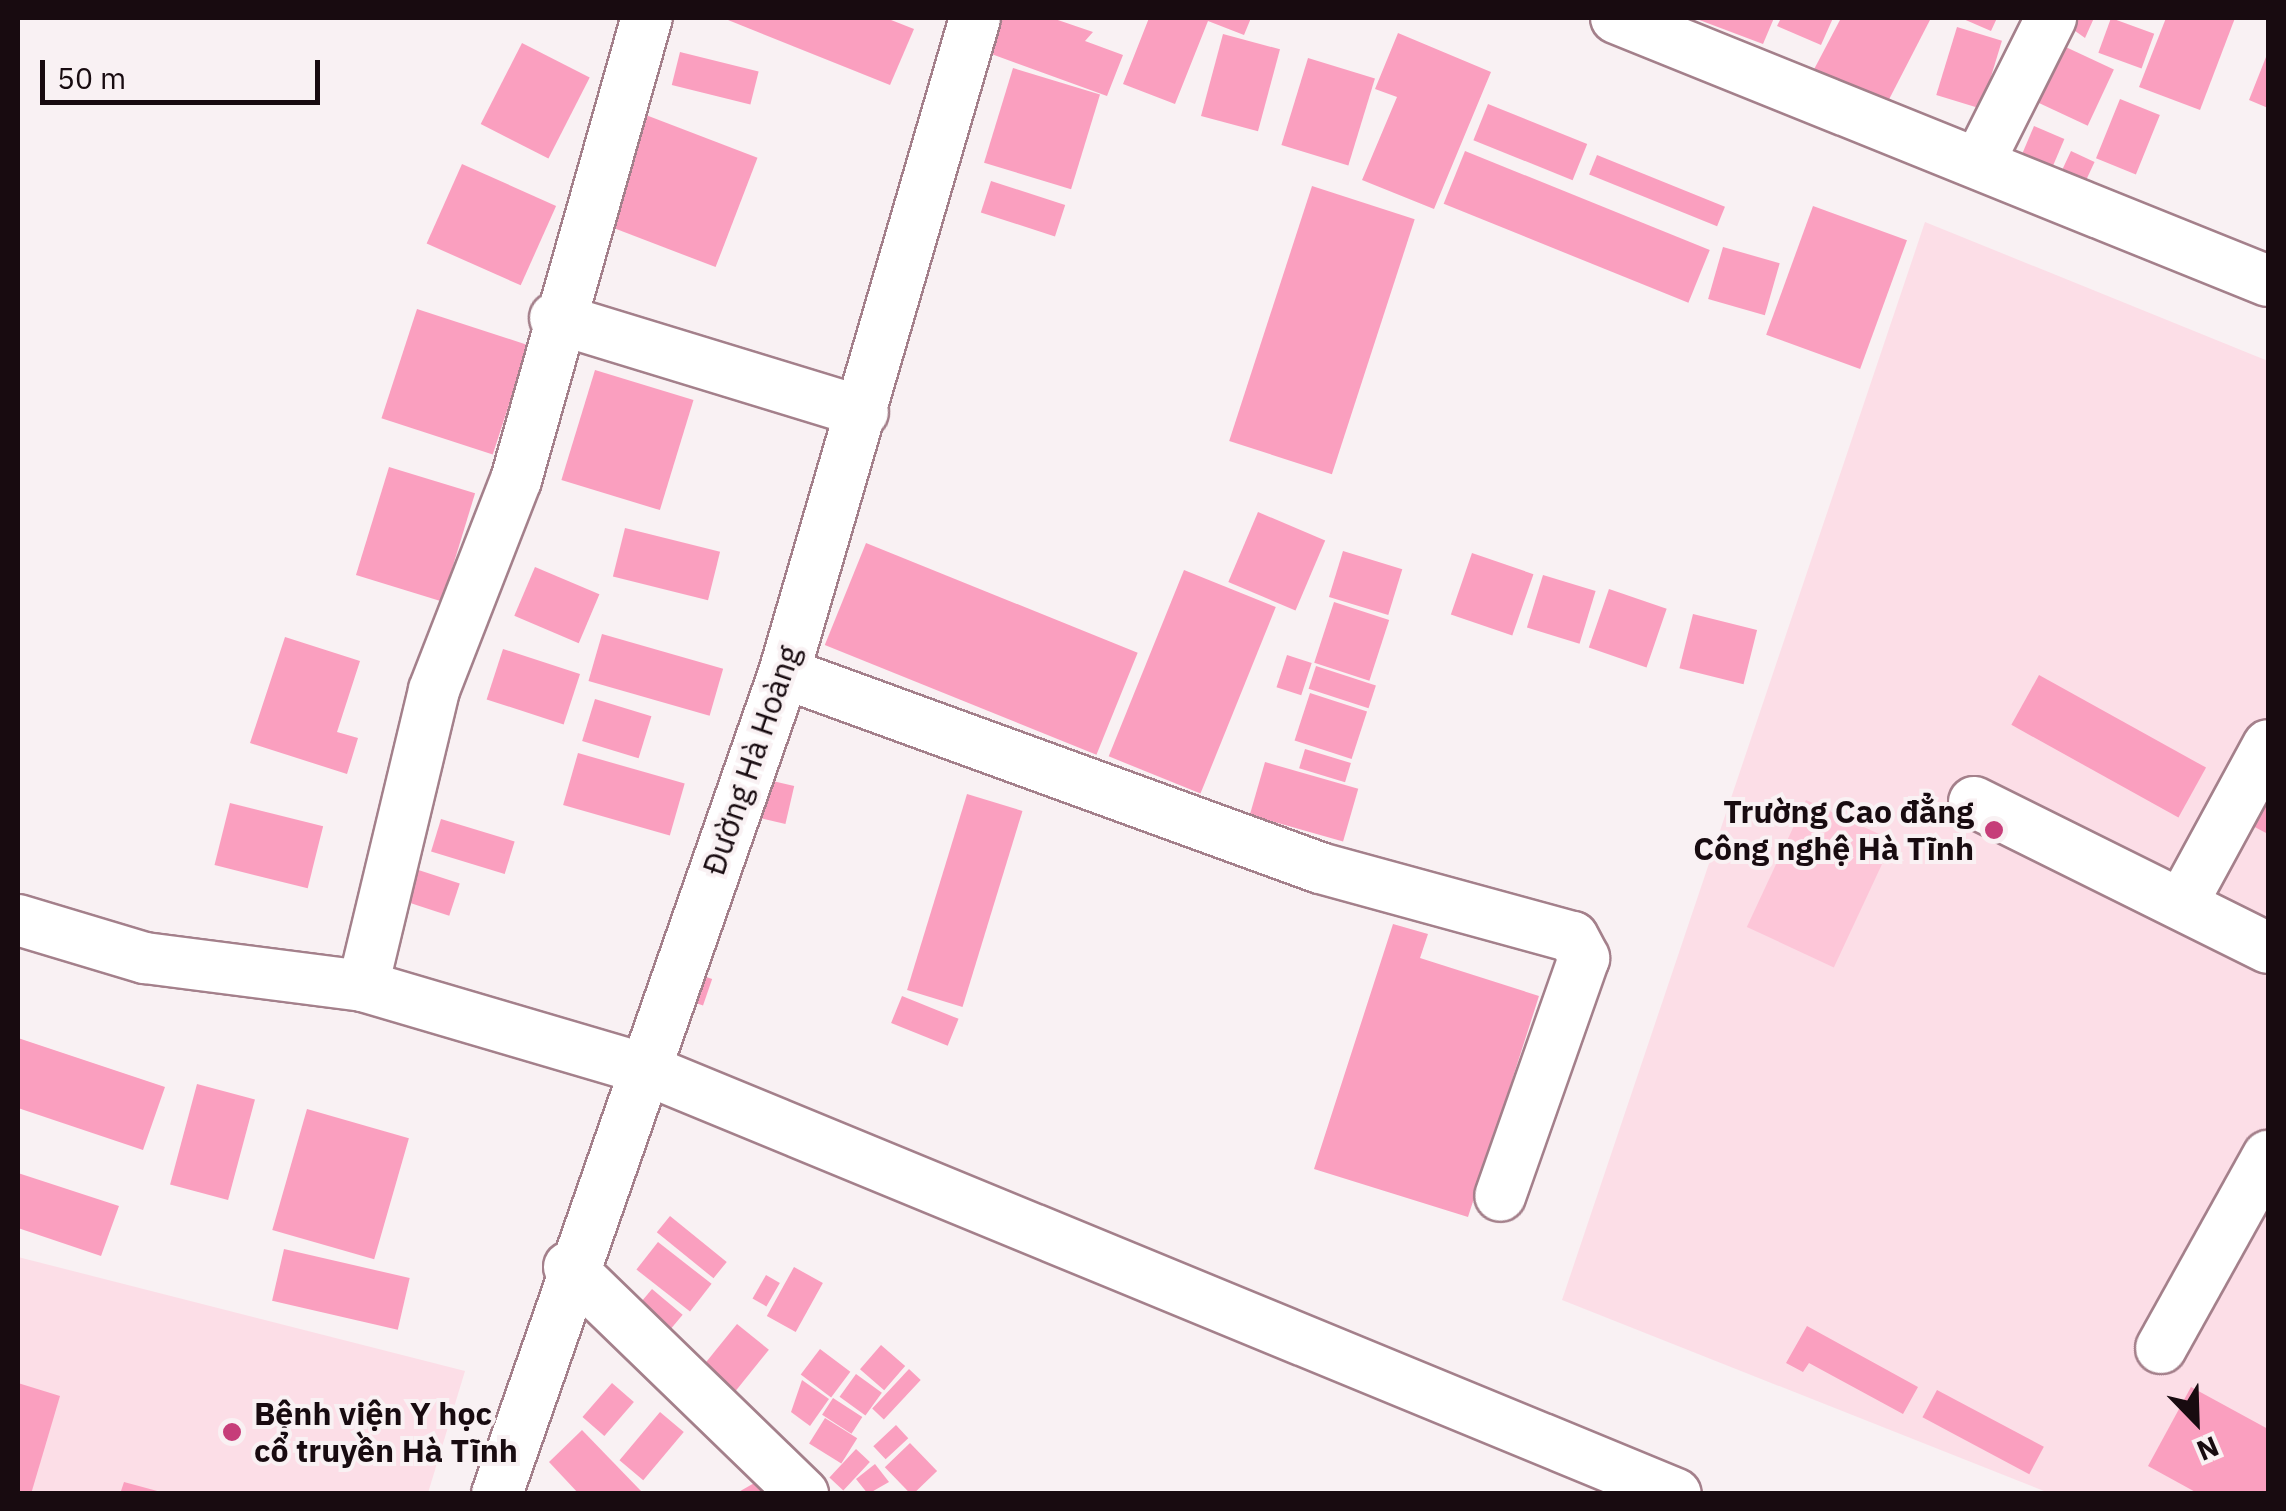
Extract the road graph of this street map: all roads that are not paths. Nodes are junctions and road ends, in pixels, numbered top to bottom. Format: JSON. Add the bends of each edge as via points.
{"nodes":[{"id":1,"x":648,"y":18,"type":"edge"},
{"id":2,"x":975,"y":18,"type":"edge"},
{"id":3,"x":1616,"y":18,"type":"edge"},
{"id":4,"x":2051,"y":18,"type":"edge"},
{"id":5,"x":1980,"y":160,"type":"junction"},
{"id":6,"x":2268,"y":281,"type":"edge"},
{"id":7,"x":555,"y":318,"type":"junction"},
{"id":8,"x":863,"y":412,"type":"junction"},
{"id":9,"x":784,"y":672,"type":"junction"},
{"id":10,"x":2268,"y":745,"type":"edge"},
{"id":11,"x":1974,"y":802,"type":"dead end"},
{"id":12,"x":2184,"y":900,"type":"junction"},
{"id":13,"x":18,"y":920,"type":"edge"},
{"id":14,"x":2268,"y":948,"type":"edge"},
{"id":15,"x":364,"y":986,"type":"junction"},
{"id":16,"x":642,"y":1068,"type":"junction"},
{"id":17,"x":2268,"y":1156,"type":"edge"},
{"id":18,"x":1500,"y":1196,"type":"dead end"},
{"id":19,"x":569,"y":1267,"type":"junction"},
{"id":20,"x":2161,"y":1348,"type":"dead end"},
{"id":21,"x":497,"y":1494,"type":"edge"},
{"id":22,"x":803,"y":1494,"type":"edge"},
{"id":23,"x":1676,"y":1494,"type":"edge"}],
"edges":[{"from":1,"to":7,"type":"street"},
{"from":2,"to":8,"type":"street","name":"Đường Hà Hoàng"},
{"from":3,"to":5,"type":"street"},
{"from":4,"to":5,"type":"street"},
{"from":5,"to":6,"type":"street"},
{"from":7,"to":8,"type":"street"},
{"from":7,"to":15,"type":"street","via":[[516,480],[434,690]]},
{"from":8,"to":9,"type":"street","name":"Đường Hà Hoàng"},
{"from":9,"to":16,"type":"street","name":"Đường Hà Hoàng"},
{"from":9,"to":18,"type":"street","via":[[1320,868],[1573,937],[1584,958]]},
{"from":10,"to":12,"type":"street"},
{"from":11,"to":12,"type":"street"},
{"from":12,"to":14,"type":"street"},
{"from":13,"to":15,"type":"street","via":[[145,958]]},
{"from":15,"to":16,"type":"street"},
{"from":16,"to":19,"type":"street","name":"Đường Hà Hoàng"},
{"from":16,"to":23,"type":"street"},
{"from":17,"to":20,"type":"street"},
{"from":19,"to":21,"type":"street","name":"Đường Hà Hoàng"},
{"from":19,"to":22,"type":"street"}]}
